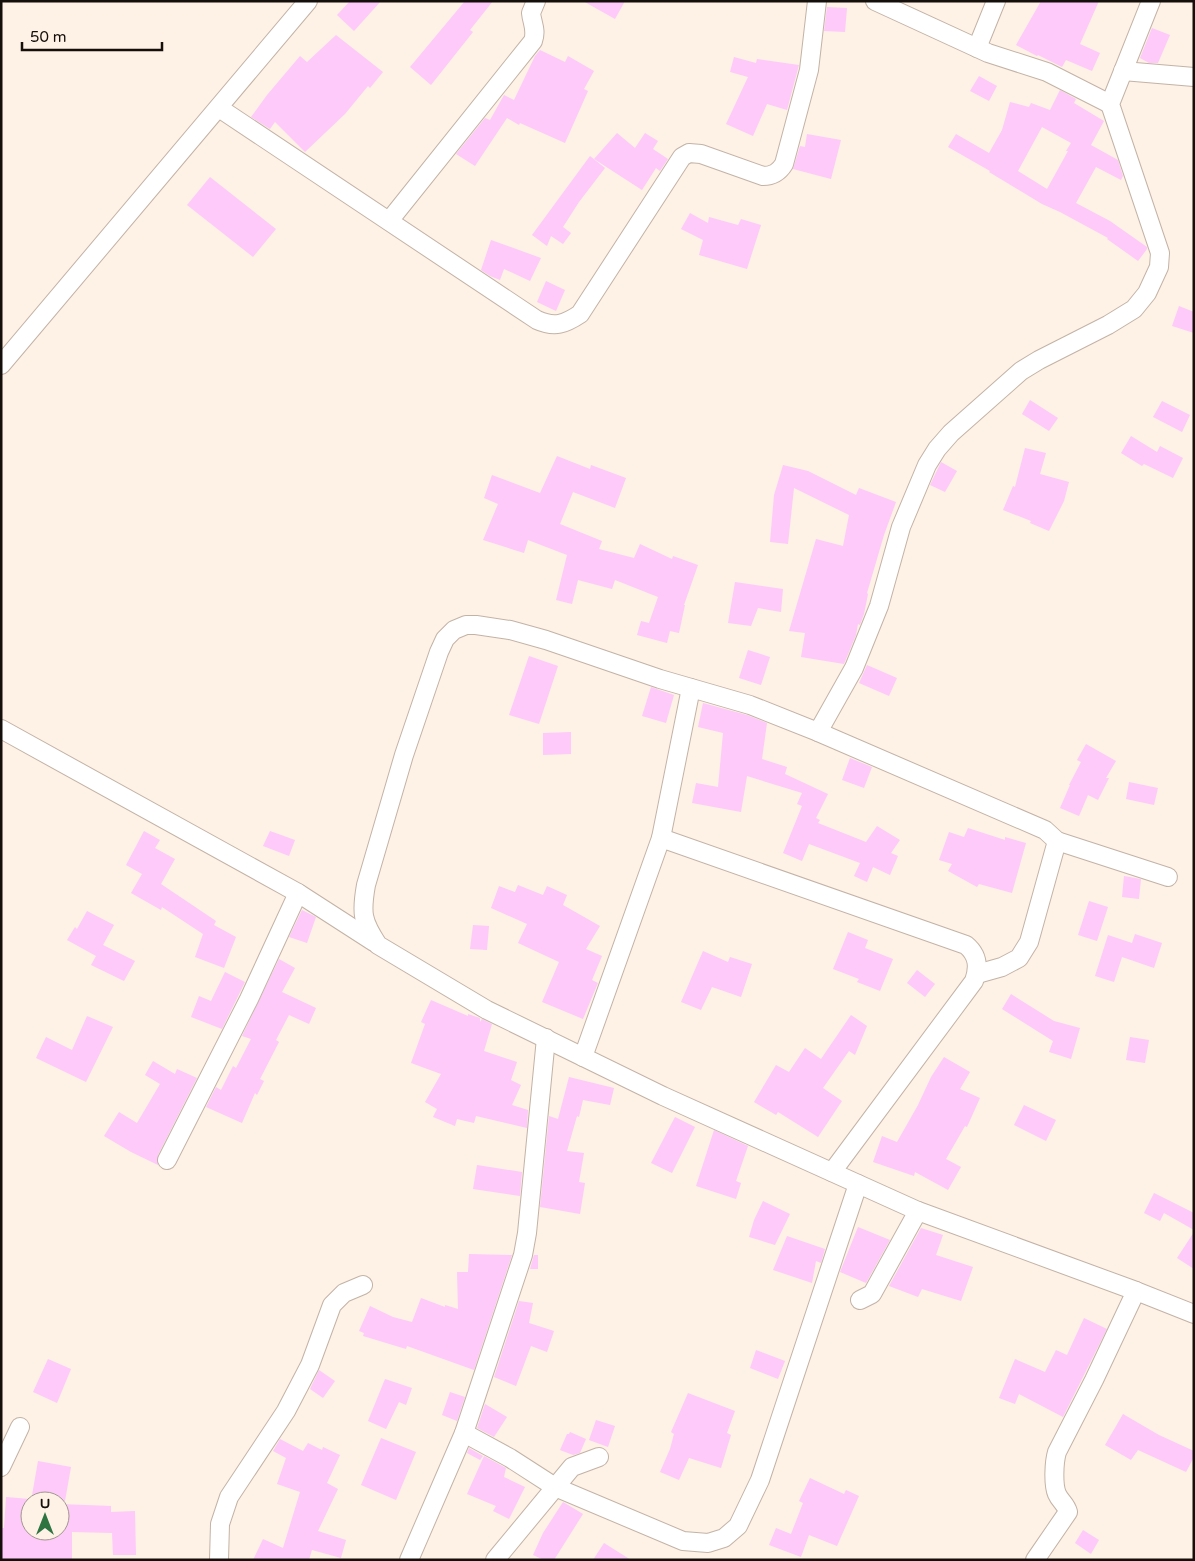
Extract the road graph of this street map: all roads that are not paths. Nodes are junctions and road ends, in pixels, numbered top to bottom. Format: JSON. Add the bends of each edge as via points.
{"nodes":[{"id":1,"x":308,"y":1,"type":"edge"},
{"id":2,"x":536,"y":1,"type":"edge"},
{"id":3,"x":817,"y":1,"type":"edge"},
{"id":4,"x":875,"y":1,"type":"edge"},
{"id":5,"x":996,"y":1,"type":"edge"},
{"id":6,"x":1151,"y":1,"type":"edge"},
{"id":7,"x":977,"y":48,"type":"junction"},
{"id":8,"x":1123,"y":71,"type":"junction"},
{"id":9,"x":1194,"y":77,"type":"edge"},
{"id":10,"x":1110,"y":104,"type":"junction"},
{"id":11,"x":219,"y":108,"type":"junction"},
{"id":12,"x":389,"y":221,"type":"junction"},
{"id":13,"x":1,"y":365,"type":"edge"},
{"id":14,"x":691,"y":688,"type":"junction"},
{"id":15,"x":1,"y":729,"type":"edge"},
{"id":16,"x":818,"y":732,"type":"junction"},
{"id":17,"x":661,"y":838,"type":"junction"},
{"id":18,"x":1057,"y":841,"type":"junction"},
{"id":19,"x":1168,"y":876,"type":"dead end"},
{"id":20,"x":298,"y":893,"type":"junction"},
{"id":21,"x":378,"y":945,"type":"junction"},
{"id":22,"x":977,"y":974,"type":"junction"},
{"id":23,"x":546,"y":1038,"type":"junction"},
{"id":24,"x":584,"y":1057,"type":"junction"},
{"id":25,"x":167,"y":1160,"type":"dead end"},
{"id":26,"x":832,"y":1172,"type":"junction"},
{"id":27,"x":858,"y":1184,"type":"junction"},
{"id":28,"x":918,"y":1211,"type":"junction"},
{"id":29,"x":363,"y":1285,"type":"dead end"},
{"id":30,"x":1136,"y":1291,"type":"junction"},
{"id":31,"x":860,"y":1300,"type":"dead end"},
{"id":32,"x":1194,"y":1314,"type":"edge"},
{"id":33,"x":20,"y":1427,"type":"dead end"},
{"id":34,"x":464,"y":1433,"type":"junction"},
{"id":35,"x":599,"y":1457,"type":"dead end"},
{"id":36,"x":1,"y":1467,"type":"edge"},
{"id":37,"x":555,"y":1487,"type":"junction"},
{"id":38,"x":219,"y":1560,"type":"edge"},
{"id":39,"x":409,"y":1560,"type":"edge"},
{"id":40,"x":495,"y":1560,"type":"edge"},
{"id":41,"x":1035,"y":1560,"type":"edge"}],
"edges":[{"from":1,"to":11,"type":"street"},
{"from":2,"to":12,"type":"street","via":[[531,13],[535,28],[532,41]]},
{"from":3,"to":12,"type":"street","via":[[809,70],[781,169],[773,175],[763,176],[701,154],[689,153],[682,157],[580,314],[565,324],[551,325],[538,320]]},
{"from":4,"to":7,"type":"street"},
{"from":5,"to":7,"type":"street"},
{"from":6,"to":8,"type":"street"},
{"from":7,"to":10,"type":"street","via":[[1047,72]]},
{"from":8,"to":9,"type":"street"},
{"from":8,"to":10,"type":"street"},
{"from":10,"to":16,"type":"street","via":[[1160,253],[1159,267],[1148,294],[1134,309],[1108,325],[1021,371],[937,448],[901,528],[879,606],[854,668]]},
{"from":11,"to":12,"type":"street"},
{"from":11,"to":13,"type":"street"},
{"from":14,"to":16,"type":"street","via":[[750,705]]},
{"from":14,"to":17,"type":"street"},
{"from":14,"to":21,"type":"street","via":[[510,630],[476,625],[454,630],[445,639],[436,661],[404,755],[366,885],[363,916]]},
{"from":15,"to":20,"type":"street"},
{"from":16,"to":18,"type":"street","via":[[1045,830]]},
{"from":17,"to":22,"type":"street","via":[[966,945],[976,957]]},
{"from":17,"to":24,"type":"street"},
{"from":18,"to":19,"type":"street"},
{"from":18,"to":22,"type":"street","via":[[1029,942],[1019,958]]},
{"from":20,"to":21,"type":"street"},
{"from":20,"to":25,"type":"street","via":[[249,999]]},
{"from":21,"to":23,"type":"street","via":[[487,1010]]},
{"from":22,"to":26,"type":"street","via":[[964,997]]},
{"from":23,"to":24,"type":"street"},
{"from":23,"to":34,"type":"street","via":[[526,1243]]},
{"from":24,"to":26,"type":"street"},
{"from":26,"to":27,"type":"street"},
{"from":27,"to":28,"type":"street"},
{"from":27,"to":37,"type":"street","via":[[760,1480],[738,1526],[724,1538],[708,1543],[683,1541]]},
{"from":28,"to":30,"type":"street"},
{"from":28,"to":31,"type":"street","via":[[872,1294]]},
{"from":29,"to":38,"type":"street","via":[[344,1293],[332,1306],[310,1365],[286,1411],[229,1497],[220,1524]]},
{"from":30,"to":32,"type":"street"},
{"from":30,"to":41,"type":"street","via":[[1057,1452],[1056,1493],[1068,1512]]},
{"from":33,"to":36,"type":"street"},
{"from":34,"to":37,"type":"street"},
{"from":34,"to":39,"type":"street"},
{"from":35,"to":37,"type":"street","via":[[572,1467]]},
{"from":37,"to":40,"type":"street"}]}
